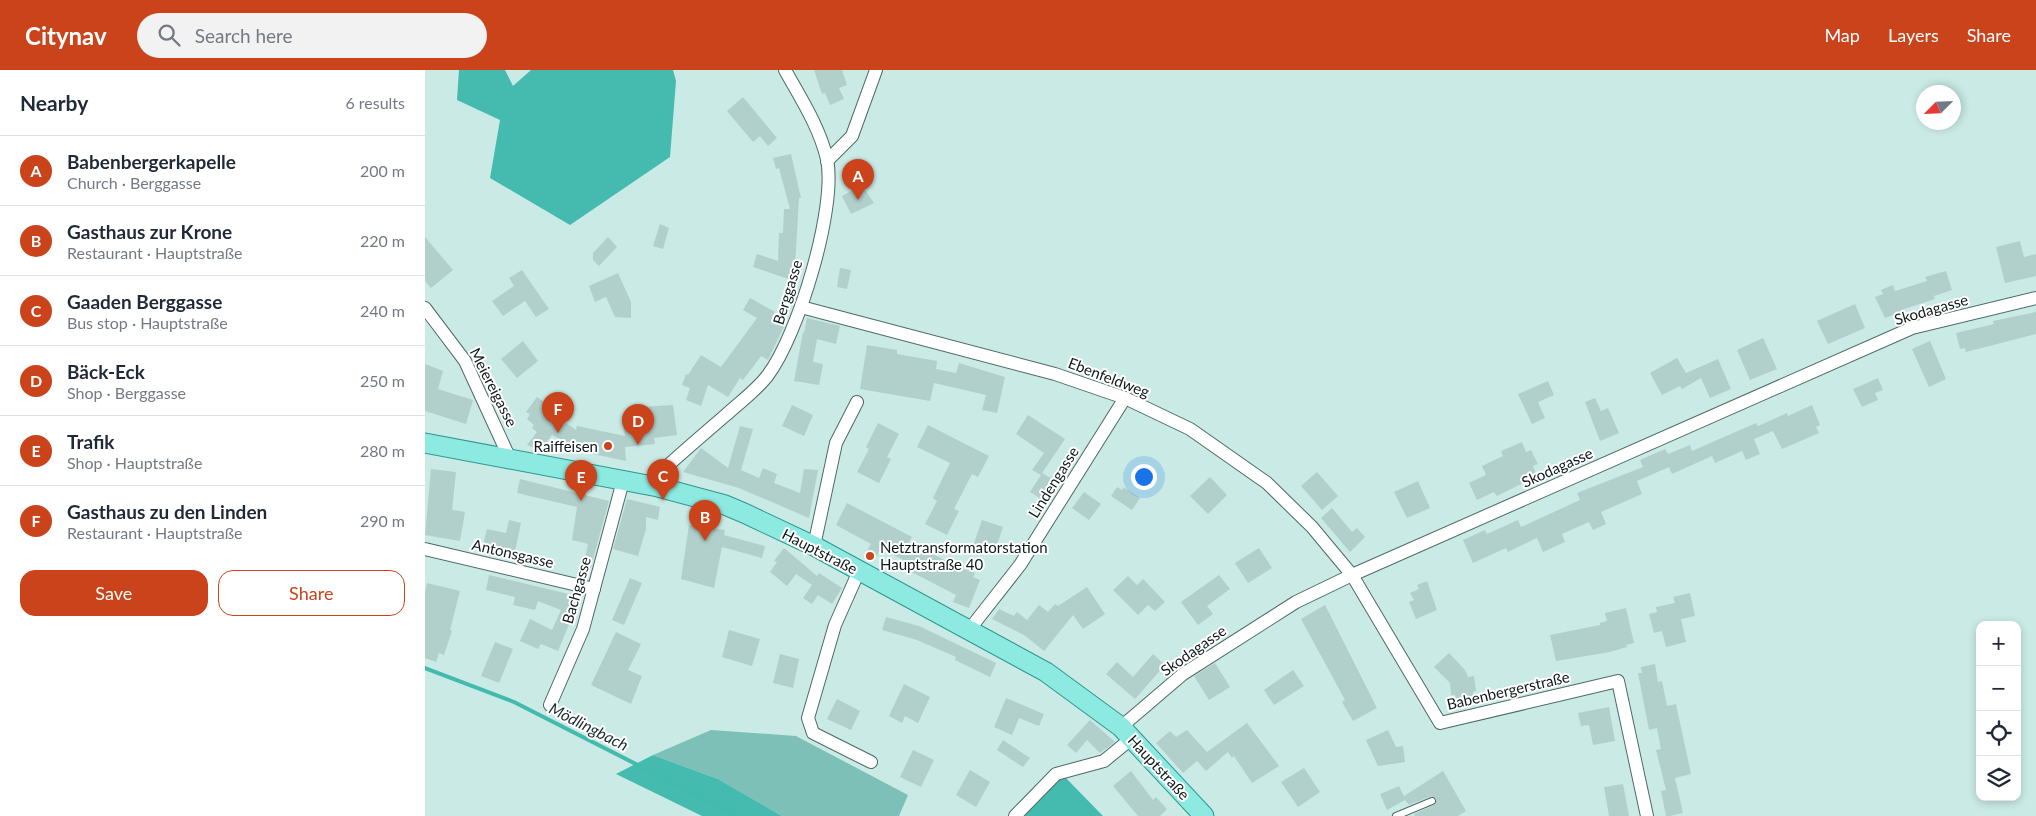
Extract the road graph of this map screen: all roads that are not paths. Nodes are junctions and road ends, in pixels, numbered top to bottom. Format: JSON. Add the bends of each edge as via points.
{"nodes":[{"id":1,"x":785,"y":70,"type":"edge"},
{"id":2,"x":876,"y":70,"type":"edge"},
{"id":3,"x":827,"y":161,"type":"junction"},
{"id":4,"x":2036,"y":298,"type":"edge"},
{"id":5,"x":801,"y":307,"type":"junction"},
{"id":6,"x":425,"y":308,"type":"edge"},
{"id":7,"x":1125,"y":398,"type":"junction"},
{"id":8,"x":857,"y":402,"type":"dead end"},
{"id":9,"x":425,"y":442,"type":"edge"},
{"id":10,"x":510,"y":459,"type":"junction"},
{"id":11,"x":623,"y":481,"type":"junction"},
{"id":12,"x":658,"y":487,"type":"junction"},
{"id":13,"x":814,"y":546,"type":"junction"},
{"id":14,"x":425,"y":549,"type":"edge"},
{"id":15,"x":859,"y":571,"type":"junction"},
{"id":16,"x":1352,"y":574,"type":"junction"},
{"id":17,"x":594,"y":589,"type":"junction"},
{"id":18,"x":969,"y":630,"type":"junction"},
{"id":19,"x":550,"y":705,"type":"dead end"},
{"id":20,"x":1127,"y":733,"type":"junction"},
{"id":21,"x":871,"y":762,"type":"dead end"},
{"id":22,"x":1432,"y":801,"type":"dead end"},
{"id":23,"x":1015,"y":816,"type":"edge"},
{"id":24,"x":1204,"y":816,"type":"edge"},
{"id":25,"x":1396,"y":816,"type":"edge"},
{"id":26,"x":1647,"y":816,"type":"edge"}],
"edges":[{"from":1,"to":3,"type":"street","name":"Berggasse","via":[[819,132]]},
{"from":2,"to":3,"type":"street","via":[[853,136]]},
{"from":3,"to":5,"type":"street","name":"Berggasse","via":[[828,208]]},
{"from":4,"to":16,"type":"street","name":"Skodagasse","via":[[1912,328]]},
{"from":5,"to":7,"type":"street","name":"Ebenfeldweg","via":[[1055,374]]},
{"from":5,"to":12,"type":"street","name":"Berggasse","via":[[786,347],[768,375],[665,469]]},
{"from":6,"to":10,"type":"street","name":"Meiereigasse","via":[[469,368]]},
{"from":7,"to":16,"type":"street","name":"Ebenfeldweg","via":[[1190,429],[1267,483],[1312,527]]},
{"from":7,"to":18,"type":"street","name":"Lindengasse","via":[[1020,565]]},
{"from":8,"to":13,"type":"street","via":[[836,443]]},
{"from":9,"to":10,"type":"main road","name":"Hauptstraße"},
{"from":10,"to":11,"type":"main road","name":"Hauptstraße"},
{"from":11,"to":12,"type":"main road","name":"Hauptstraße"},
{"from":11,"to":17,"type":"street","name":"Bachgasse"},
{"from":12,"to":13,"type":"main road","name":"Hauptstraße","via":[[725,505]]},
{"from":13,"to":15,"type":"main road","name":"Hauptstraße"},
{"from":14,"to":17,"type":"street","name":"Antonsgasse"},
{"from":15,"to":18,"type":"main road","name":"Hauptstraße"},
{"from":15,"to":21,"type":"street","via":[[835,625],[808,718],[813,733]]},
{"from":16,"to":20,"type":"street","name":"Skodagasse","via":[[1296,602],[1183,674]]},
{"from":16,"to":26,"type":"street","name":"Babenbergerstraße","via":[[1440,723],[1618,681]]},
{"from":17,"to":19,"type":"street","name":"Bachgasse","via":[[583,630]]},
{"from":18,"to":20,"type":"main road","name":"Hauptstraße","via":[[1046,672]]},
{"from":20,"to":23,"type":"street","name":"Skodagasse","via":[[1104,761],[1056,774]]},
{"from":20,"to":24,"type":"main road","name":"Hauptstraße"},
{"from":22,"to":25,"type":"lane"}]}
